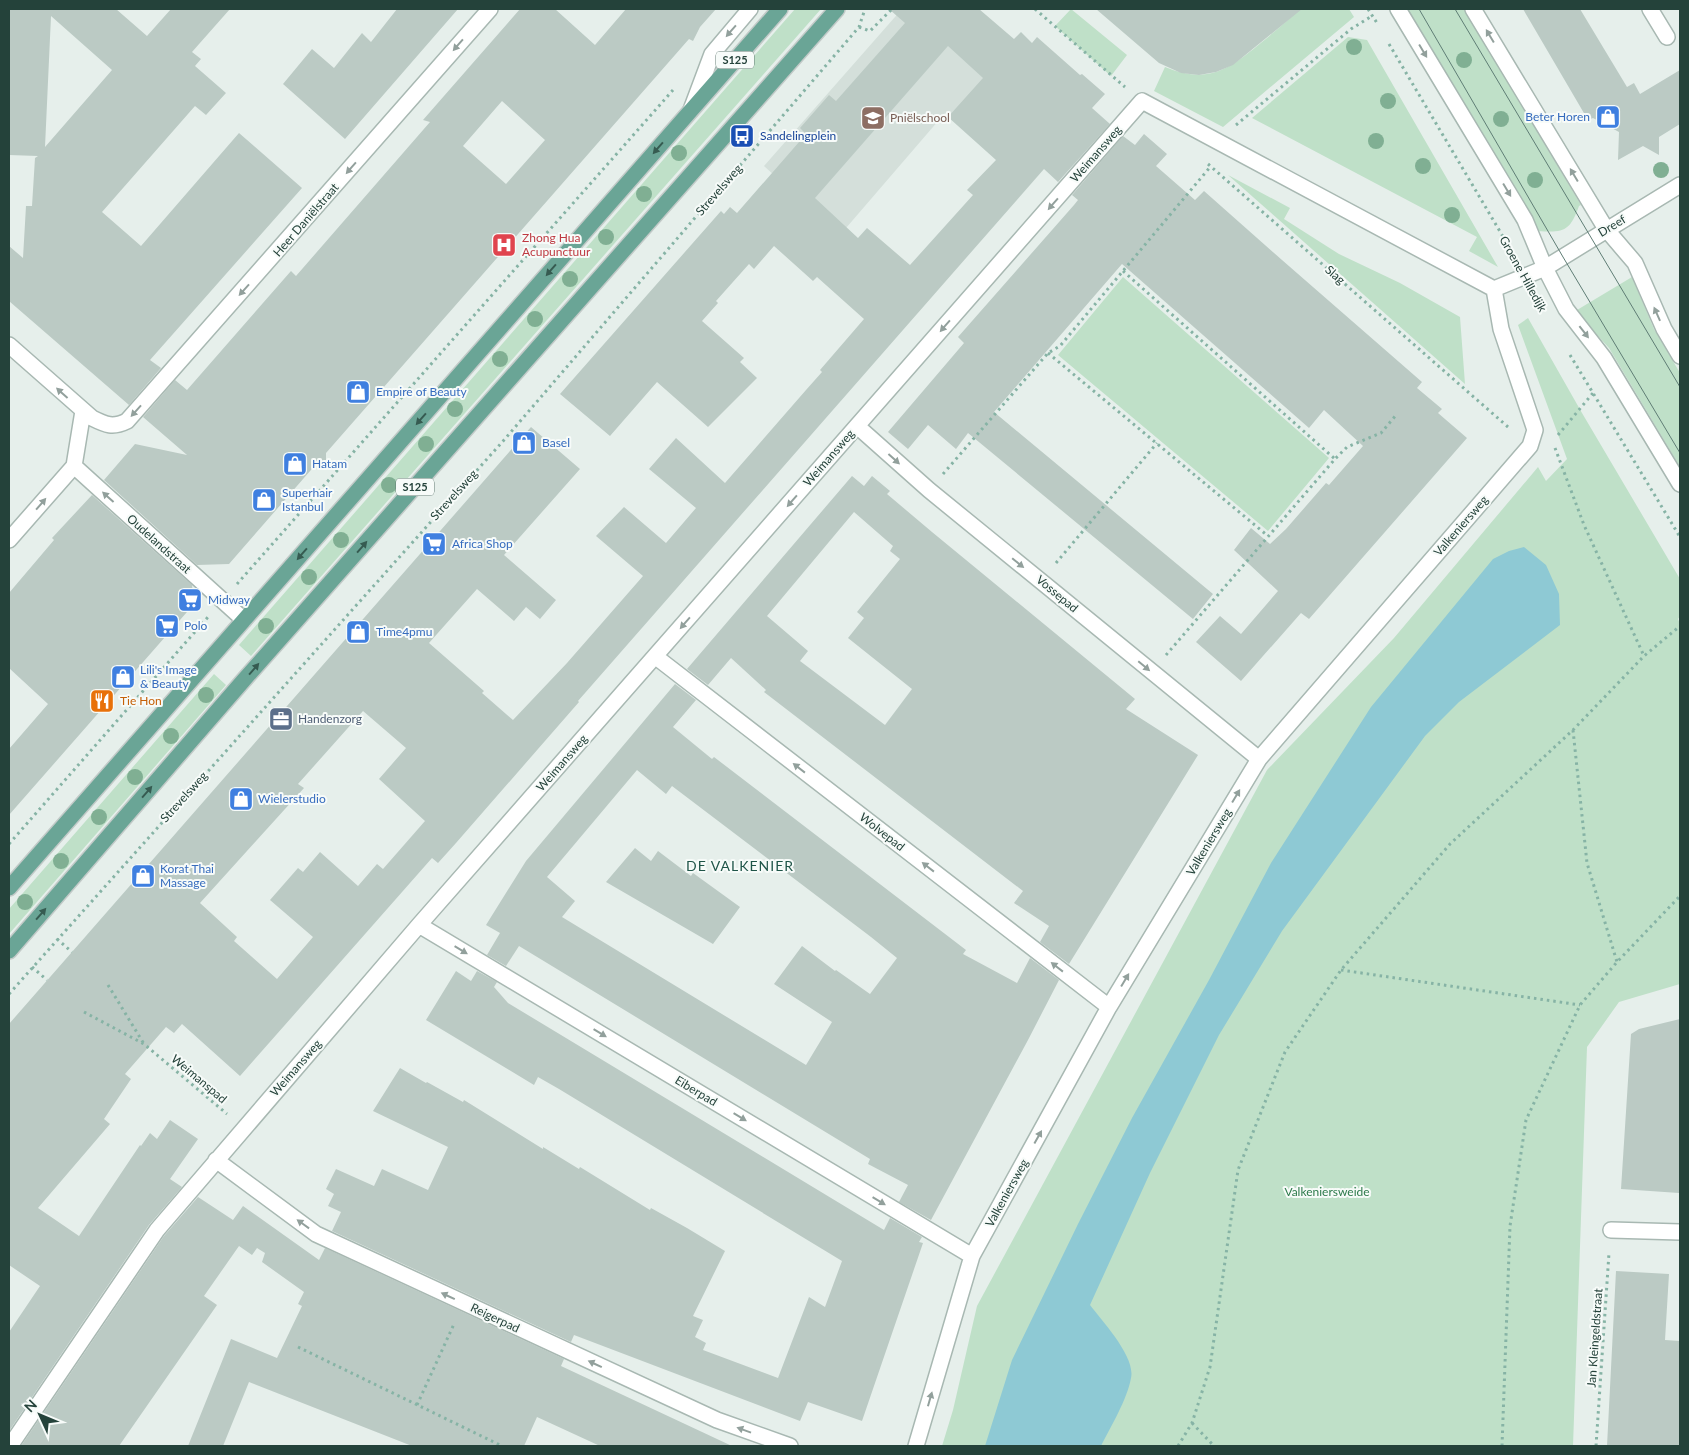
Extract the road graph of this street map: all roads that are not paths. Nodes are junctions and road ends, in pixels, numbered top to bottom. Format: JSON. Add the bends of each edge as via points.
{"nodes":[{"id":1,"x":490,"y":9,"type":"edge"},
{"id":2,"x":750,"y":9,"type":"edge"},
{"id":3,"x":780,"y":9,"type":"edge"},
{"id":4,"x":837,"y":9,"type":"edge"},
{"id":5,"x":847,"y":9,"type":"edge"},
{"id":6,"x":1398,"y":9,"type":"edge"},
{"id":7,"x":1473,"y":9,"type":"edge"},
{"id":8,"x":1650,"y":9,"type":"edge"},
{"id":9,"x":824,"y":24,"type":"junction"},
{"id":10,"x":1667,"y":37,"type":"dead end"},
{"id":11,"x":690,"y":112,"type":"junction"},
{"id":12,"x":1680,"y":185,"type":"edge"},
{"id":13,"x":1606,"y":229,"type":"junction"},
{"id":14,"x":1545,"y":268,"type":"junction"},
{"id":15,"x":1494,"y":289,"type":"junction"},
{"id":16,"x":9,"y":345,"type":"edge"},
{"id":17,"x":1680,"y":356,"type":"edge"},
{"id":18,"x":83,"y":411,"type":"junction"},
{"id":19,"x":857,"y":426,"type":"junction"},
{"id":20,"x":74,"y":466,"type":"junction"},
{"id":21,"x":1680,"y":484,"type":"edge"},
{"id":22,"x":9,"y":540,"type":"edge"},
{"id":23,"x":244,"y":620,"type":"junction"},
{"id":24,"x":656,"y":657,"type":"junction"},
{"id":25,"x":1259,"y":759,"type":"junction"},
{"id":26,"x":9,"y":888,"type":"edge"},
{"id":27,"x":419,"y":925,"type":"junction"},
{"id":28,"x":9,"y":951,"type":"edge"},
{"id":29,"x":1109,"y":1007,"type":"junction"},
{"id":30,"x":216,"y":1160,"type":"junction"},
{"id":31,"x":1611,"y":1230,"type":"road end"},
{"id":32,"x":1680,"y":1232,"type":"edge"},
{"id":33,"x":972,"y":1256,"type":"junction"},
{"id":34,"x":10,"y":1446,"type":"edge"},
{"id":35,"x":790,"y":1446,"type":"edge"},
{"id":36,"x":916,"y":1446,"type":"edge"}],
"edges":[{"from":1,"to":18,"type":"street","name":"Heer Daniëlstraat","one_way":true,"via":[[127,421],[117,426],[103,424]]},
{"from":2,"to":11,"type":"street","one_way":true,"via":[[712,54]]},
{"from":3,"to":11,"type":"main road","number":"S125"},
{"from":4,"to":9,"type":"main road","number":"S125"},
{"from":5,"to":9,"type":"street"},
{"from":6,"to":14,"type":"street","name":"Groene Hilledijk","one_way":true,"via":[[1525,220]]},
{"from":13,"to":7,"type":"street","one_way":true},
{"from":8,"to":10,"type":"street"},
{"from":28,"to":9,"type":"main road","number":"S125","one_way":true,"via":[[243,681]]},
{"from":11,"to":23,"type":"main road","number":"S125","one_way":true},
{"from":12,"to":13,"type":"street","name":"Dreef"},
{"from":13,"to":14,"type":"street","name":"Dreef"},
{"from":17,"to":13,"type":"street","one_way":true,"via":[[1664,329],[1635,263]]},
{"from":14,"to":15,"type":"street"},
{"from":14,"to":21,"type":"street","name":"Groene Hilledijk","one_way":true,"via":[[1566,309],[1604,358]]},
{"from":15,"to":19,"type":"street","name":"Weimansweg","one_way":true,"via":[[1142,101]]},
{"from":15,"to":25,"type":"street","name":"Valkeniersweg","via":[[1501,329],[1535,430],[1530,446]]},
{"from":18,"to":16,"type":"street","one_way":true},
{"from":18,"to":20,"type":"street"},
{"from":19,"to":24,"type":"street","name":"Weimansweg","one_way":true},
{"from":19,"to":25,"type":"street","name":"Vossepad","one_way":true,"via":[[929,490]]},
{"from":22,"to":20,"type":"street","one_way":true},
{"from":23,"to":20,"type":"street","name":"Oudelandstraat","one_way":true},
{"from":23,"to":26,"type":"main road","number":"S125"},
{"from":24,"to":27,"type":"street","name":"Weimansweg"},
{"from":29,"to":24,"type":"street","name":"Wolvepad","one_way":true},
{"from":29,"to":25,"type":"street","name":"Valkeniersweg","one_way":true},
{"from":27,"to":30,"type":"street","name":"Weimansweg"},
{"from":27,"to":33,"type":"street","name":"Eiberpad","one_way":true},
{"from":33,"to":29,"type":"street","name":"Valkeniersweg","one_way":true},
{"from":30,"to":34,"type":"street","name":"Weimansweg","via":[[157,1230]]},
{"from":35,"to":30,"type":"street","name":"Reigerpad","one_way":true,"via":[[717,1420],[316,1234]]},
{"from":31,"to":32,"type":"street"},
{"from":36,"to":33,"type":"street","name":"Valkeniersweg","one_way":true}]}
